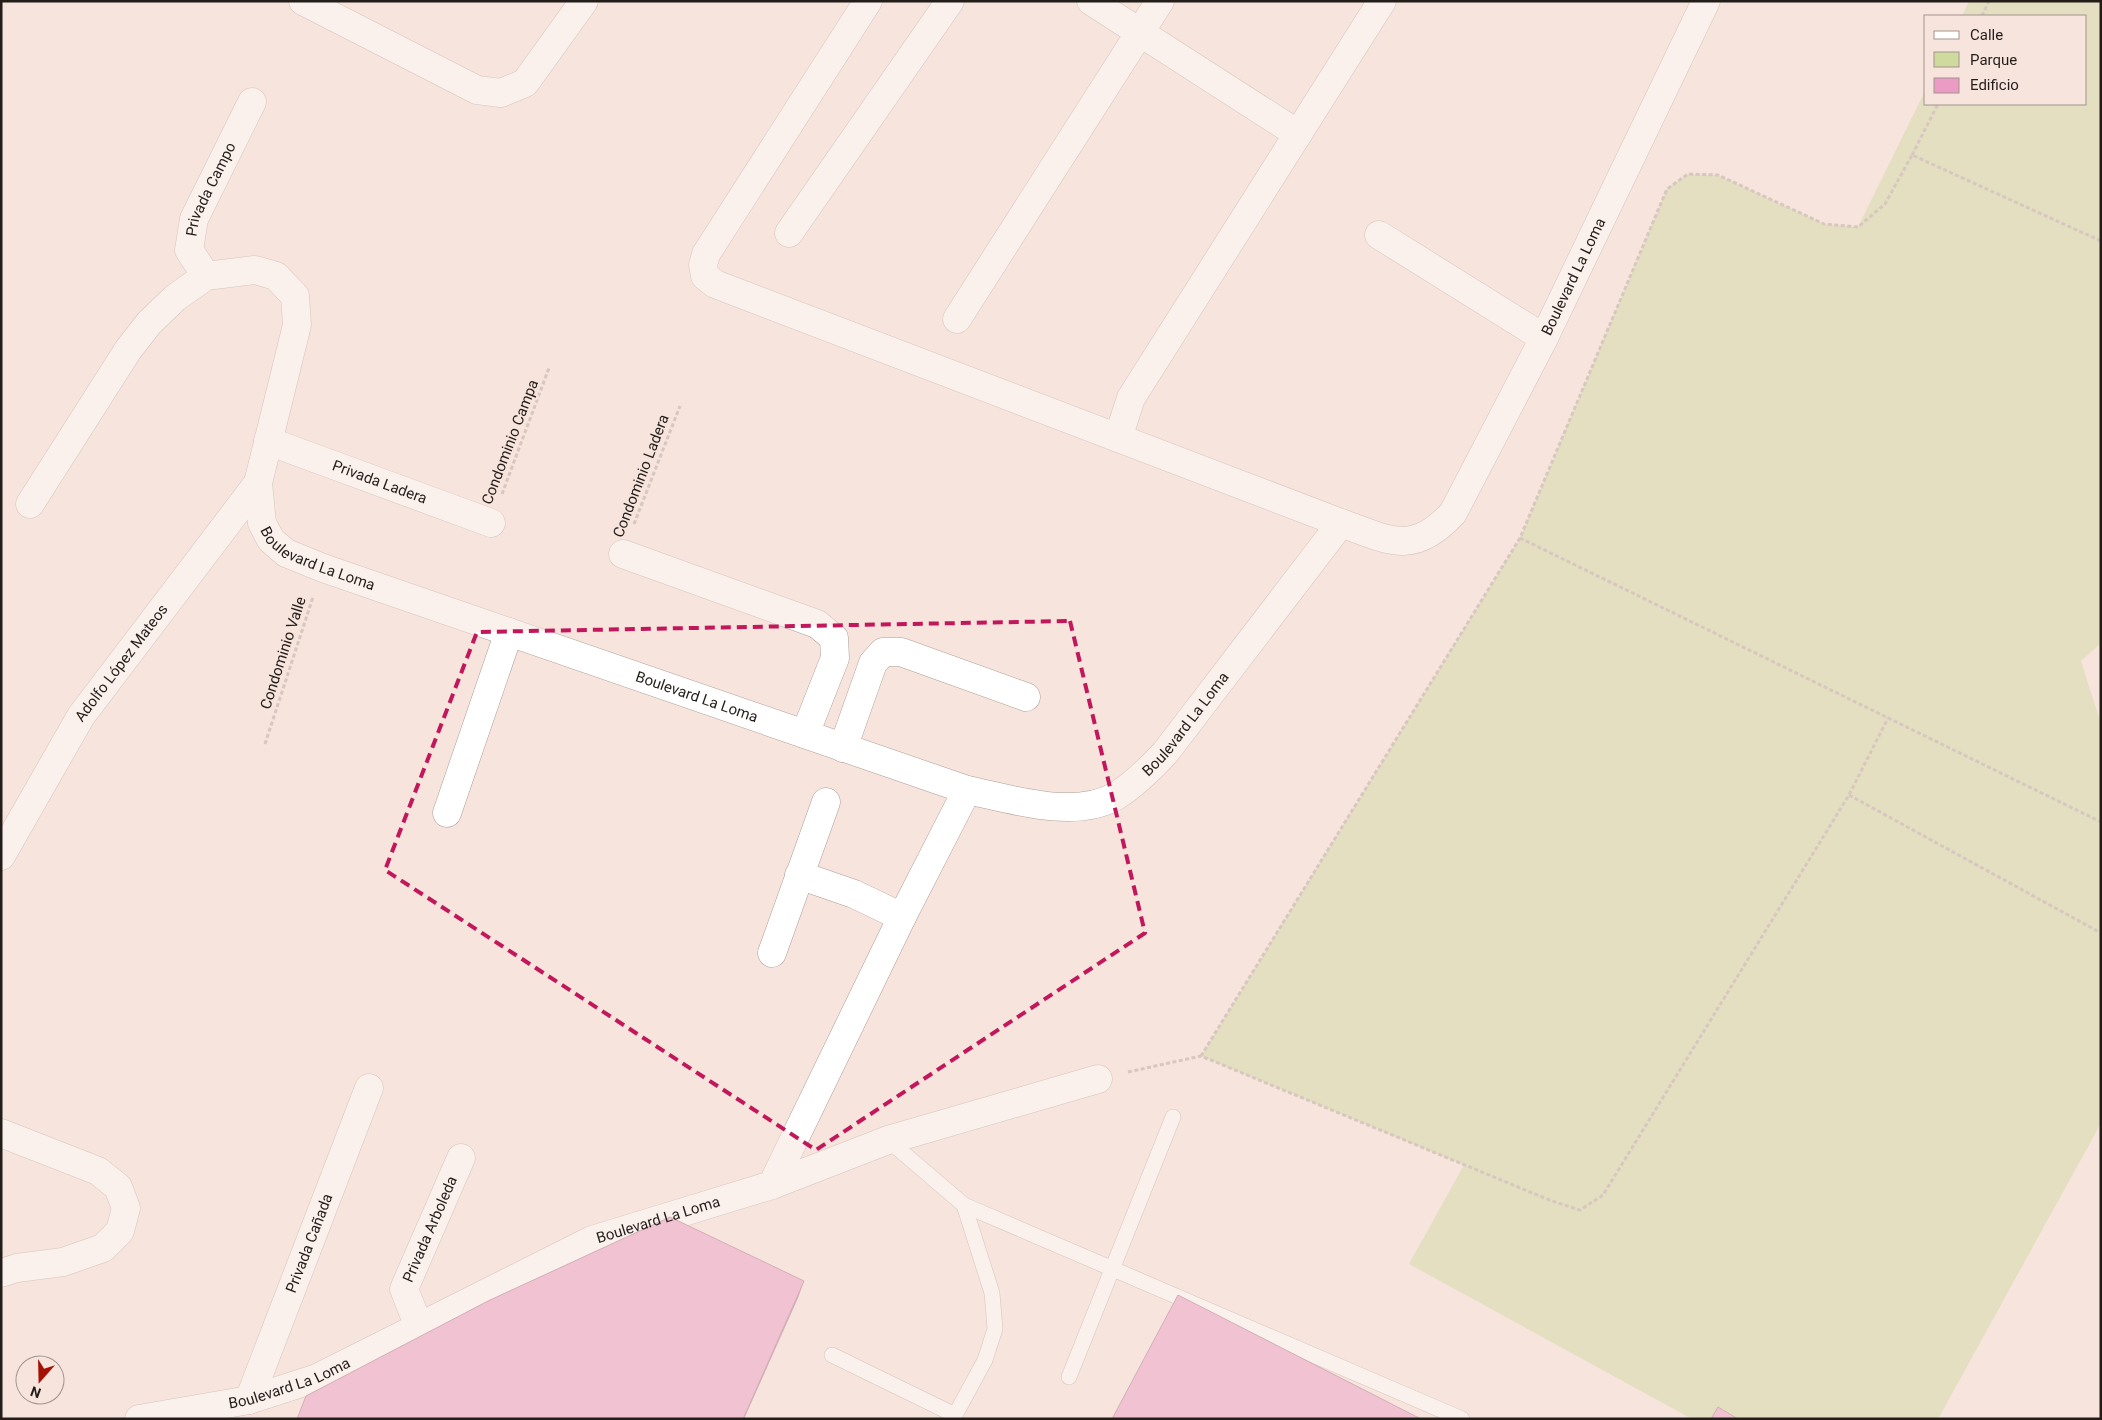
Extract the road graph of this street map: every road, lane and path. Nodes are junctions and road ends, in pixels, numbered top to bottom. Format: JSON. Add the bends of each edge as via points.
{"nodes":[{"id":1,"x":302,"y":1,"type":"edge"},
{"id":2,"x":584,"y":1,"type":"edge"},
{"id":3,"x":868,"y":1,"type":"edge"},
{"id":4,"x":950,"y":1,"type":"edge"},
{"id":5,"x":1091,"y":1,"type":"edge"},
{"id":6,"x":1160,"y":1,"type":"edge"},
{"id":7,"x":1382,"y":1,"type":"edge"},
{"id":8,"x":1706,"y":1,"type":"edge"},
{"id":9,"x":1989,"y":1,"type":"edge"},
{"id":10,"x":1982,"y":15,"type":"edge"},
{"id":11,"x":1140,"y":33,"type":"junction"},
{"id":12,"x":252,"y":102,"type":"dead end"},
{"id":13,"x":1937,"y":105,"type":"edge"},
{"id":14,"x":1298,"y":134,"type":"junction"},
{"id":15,"x":1912,"y":155,"type":"junction"},
{"id":16,"x":789,"y":233,"type":"dead end"},
{"id":17,"x":1379,"y":235,"type":"dead end"},
{"id":18,"x":2101,"y":241,"type":"edge"},
{"id":19,"x":206,"y":276,"type":"junction"},
{"id":20,"x":957,"y":319,"type":"dead end"},
{"id":21,"x":1544,"y":338,"type":"junction"},
{"id":22,"x":550,"y":368,"type":"dead end"},
{"id":23,"x":680,"y":406,"type":"dead end"},
{"id":24,"x":1118,"y":438,"type":"junction"},
{"id":25,"x":268,"y":441,"type":"junction"},
{"id":26,"x":258,"y":483,"type":"junction"},
{"id":27,"x":30,"y":504,"type":"dead end"},
{"id":28,"x":491,"y":523,"type":"joint"},
{"id":29,"x":1341,"y":523,"type":"junction"},
{"id":30,"x":1520,"y":538,"type":"junction"},
{"id":31,"x":623,"y":554,"type":"joint"},
{"id":32,"x":323,"y":568,"type":"junction"},
{"id":33,"x":509,"y":632,"type":"junction"},
{"id":34,"x":1026,"y":697,"type":"dead end"},
{"id":35,"x":1888,"y":718,"type":"junction"},
{"id":36,"x":804,"y":734,"type":"junction"},
{"id":37,"x":265,"y":744,"type":"dead end"},
{"id":38,"x":843,"y":748,"type":"junction"},
{"id":39,"x":967,"y":790,"type":"junction"},
{"id":40,"x":1849,"y":795,"type":"junction"},
{"id":41,"x":826,"y":802,"type":"dead end"},
{"id":42,"x":447,"y":813,"type":"dead end"},
{"id":43,"x":2101,"y":822,"type":"edge"},
{"id":44,"x":1,"y":856,"type":"edge"},
{"id":45,"x":799,"y":875,"type":"junction"},
{"id":46,"x":902,"y":917,"type":"junction"},
{"id":47,"x":2101,"y":933,"type":"edge"},
{"id":48,"x":772,"y":953,"type":"dead end"},
{"id":49,"x":1201,"y":1056,"type":"junction"},
{"id":50,"x":1098,"y":1079,"type":"joint"},
{"id":51,"x":369,"y":1088,"type":"dead end"},
{"id":52,"x":1173,"y":1117,"type":"dead end"},
{"id":53,"x":1,"y":1133,"type":"edge"},
{"id":54,"x":888,"y":1140,"type":"junction"},
{"id":55,"x":461,"y":1158,"type":"dead end"},
{"id":56,"x":772,"y":1185,"type":"junction"},
{"id":57,"x":964,"y":1205,"type":"junction"},
{"id":58,"x":1112,"y":1267,"type":"junction"},
{"id":59,"x":1,"y":1273,"type":"edge"},
{"id":60,"x":418,"y":1327,"type":"junction"},
{"id":61,"x":832,"y":1356,"type":"dead end"},
{"id":62,"x":1069,"y":1377,"type":"dead end"},
{"id":63,"x":246,"y":1409,"type":"edge"},
{"id":64,"x":954,"y":1417,"type":"edge"},
{"id":65,"x":139,"y":1419,"type":"edge"},
{"id":66,"x":1462,"y":1419,"type":"edge"}],
"edges":[{"from":1,"to":2,"type":"street","via":[[476,90],[501,93],[525,82]]},
{"from":3,"to":24,"type":"street","via":[[706,254],[705,276],[715,284]]},
{"from":4,"to":16,"type":"street"},
{"from":5,"to":11,"type":"street"},
{"from":6,"to":11,"type":"street"},
{"from":7,"to":14,"type":"street"},
{"from":8,"to":21,"type":"street","name":"Boulevard La Loma"},
{"from":9,"to":10,"type":"path"},
{"from":11,"to":14,"type":"street"},
{"from":11,"to":20,"type":"street"},
{"from":12,"to":19,"type":"street","name":"Privada Campo","via":[[194,219],[189,250]]},
{"from":13,"to":15,"type":"path"},
{"from":14,"to":24,"type":"street","via":[[1131,398]]},
{"from":15,"to":18,"type":"path"},
{"from":15,"to":30,"type":"path","via":[[1885,204],[1858,227],[1824,224],[1718,175],[1688,174],[1667,189]]},
{"from":17,"to":21,"type":"street"},
{"from":19,"to":25,"type":"street","name":"Boulevard La Loma","via":[[255,270],[276,276],[295,296],[297,325]]},
{"from":19,"to":27,"type":"street","name":"Boulevard La Loma","via":[[175,298],[149,323],[128,350]]},
{"from":21,"to":29,"type":"street","name":"Boulevard La Loma","via":[[1453,513],[1440,528],[1424,538],[1406,542],[1388,540]]},
{"from":22,"to":28,"type":"path","name":"Condominio Campa"},
{"from":23,"to":31,"type":"path","name":"Condominio Ladera"},
{"from":24,"to":29,"type":"street"},
{"from":25,"to":26,"type":"street","name":"Boulevard La Loma"},
{"from":25,"to":28,"type":"street","name":"Privada Ladera"},
{"from":26,"to":32,"type":"street","name":"Boulevard La Loma","via":[[262,523],[271,540],[286,553]]},
{"from":26,"to":44,"type":"street","name":"Adolfo López Mateos","via":[[81,716]]},
{"from":29,"to":39,"type":"street","name":"Boulevard La Loma","via":[[1164,753],[1141,778],[1115,796],[1087,806],[1062,808]]},
{"from":30,"to":35,"type":"path"},
{"from":30,"to":49,"type":"path"},
{"from":31,"to":36,"type":"street","via":[[817,624],[834,638],[835,658]]},
{"from":32,"to":33,"type":"street","name":"Boulevard La Loma"},
{"from":32,"to":37,"type":"path","name":"Condominio Valle"},
{"from":33,"to":36,"type":"street","name":"Boulevard La Loma"},
{"from":33,"to":42,"type":"street"},
{"from":34,"to":38,"type":"street","via":[[901,652],[883,652],[873,663]]},
{"from":35,"to":40,"type":"path"},
{"from":35,"to":43,"type":"path"},
{"from":36,"to":38,"type":"street","name":"Boulevard La Loma"},
{"from":38,"to":39,"type":"street","name":"Boulevard La Loma"},
{"from":39,"to":46,"type":"street"},
{"from":40,"to":47,"type":"path"},
{"from":40,"to":49,"type":"path","via":[[1603,1195],[1580,1210]]},
{"from":41,"to":45,"type":"street"},
{"from":45,"to":46,"type":"street","via":[[854,894]]},
{"from":45,"to":48,"type":"street"},
{"from":46,"to":56,"type":"street"},
{"from":49,"to":50,"type":"path"},
{"from":50,"to":54,"type":"street","name":"Boulevard La Loma"},
{"from":51,"to":63,"type":"street","name":"Privada Cañada"},
{"from":52,"to":58,"type":"lane"},
{"from":53,"to":59,"type":"street","via":[[98,1172],[118,1187],[126,1208],[120,1231],[103,1248],[63,1262]]},
{"from":54,"to":56,"type":"street","name":"Boulevard La Loma"},
{"from":54,"to":57,"type":"lane"},
{"from":55,"to":60,"type":"street","name":"Privada Arboleda","via":[[404,1289]]},
{"from":56,"to":60,"type":"street","name":"Boulevard La Loma","via":[[592,1240]]},
{"from":57,"to":58,"type":"lane"},
{"from":57,"to":64,"type":"lane","via":[[992,1293],[995,1329],[985,1360]]},
{"from":58,"to":62,"type":"lane"},
{"from":58,"to":66,"type":"lane"},
{"from":60,"to":63,"type":"street","name":"Boulevard La Loma","via":[[317,1378]]},
{"from":61,"to":64,"type":"lane"},
{"from":63,"to":65,"type":"street","name":"Boulevard La Loma"}]}
